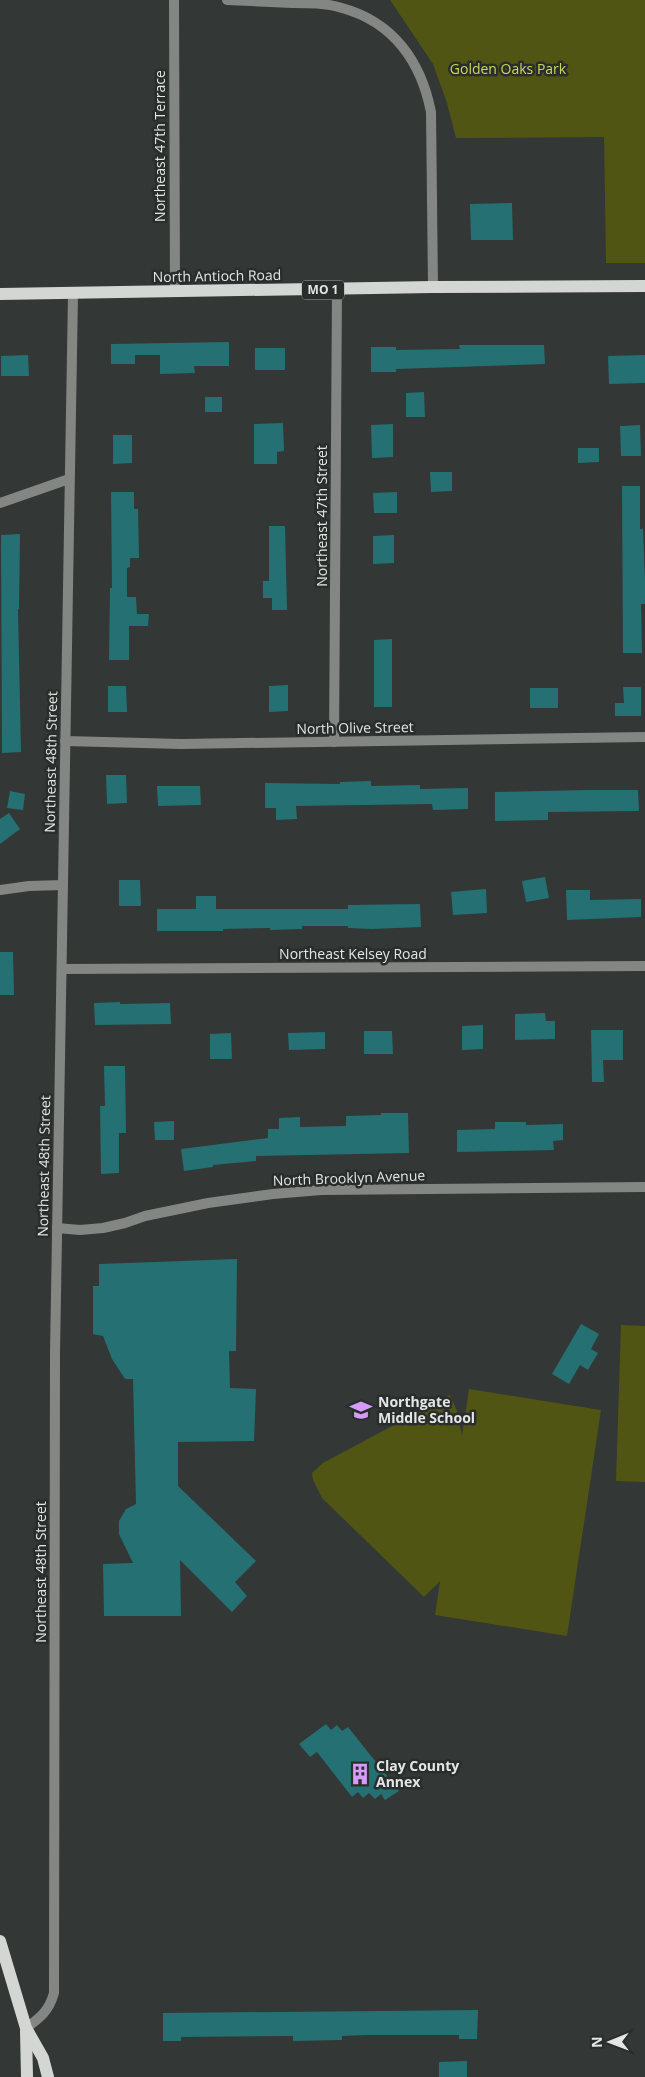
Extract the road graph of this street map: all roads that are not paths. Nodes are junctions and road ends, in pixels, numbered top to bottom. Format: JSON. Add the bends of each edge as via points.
{"nodes":[{"id":1,"x":174,"y":0,"type":"edge"},
{"id":2,"x":227,"y":0,"type":"edge"},
{"id":3,"x":645,"y":286,"type":"edge"},
{"id":4,"x":433,"y":287,"type":"junction"},
{"id":5,"x":337,"y":290,"type":"junction"},
{"id":6,"x":175,"y":291,"type":"junction"},
{"id":7,"x":0,"y":294,"type":"edge"},
{"id":8,"x":73,"y":294,"type":"junction"},
{"id":9,"x":69,"y":479,"type":"junction"},
{"id":10,"x":0,"y":504,"type":"edge"},
{"id":11,"x":645,"y":737,"type":"edge"},
{"id":12,"x":65,"y":741,"type":"junction"},
{"id":13,"x":334,"y":742,"type":"junction"},
{"id":14,"x":63,"y":885,"type":"junction"},
{"id":15,"x":0,"y":890,"type":"edge"},
{"id":16,"x":645,"y":966,"type":"edge"},
{"id":17,"x":62,"y":969,"type":"junction"},
{"id":18,"x":645,"y":1186,"type":"edge"},
{"id":19,"x":57,"y":1228,"type":"junction"},
{"id":20,"x":0,"y":1941,"type":"edge"},
{"id":21,"x":26,"y":2028,"type":"junction"},
{"id":22,"x":27,"y":2077,"type":"edge"},
{"id":23,"x":48,"y":2077,"type":"edge"}],
"edges":[{"from":1,"to":6,"type":"street","name":"Northeast 47th Terrace"},
{"from":2,"to":4,"type":"street","via":[[340,7],[378,24],[409,54],[427,92],[431,112]]},
{"from":3,"to":4,"type":"main road","name":"North Antioch Road","number":"MO 1"},
{"from":4,"to":5,"type":"main road","name":"North Antioch Road","number":"MO 1"},
{"from":5,"to":6,"type":"main road","name":"North Antioch Road","number":"MO 1"},
{"from":5,"to":13,"type":"street","name":"Northeast 47th Street"},
{"from":6,"to":8,"type":"main road","name":"North Antioch Road","number":"MO 1"},
{"from":7,"to":8,"type":"main road","name":"North Antioch Road","number":"MO 1"},
{"from":8,"to":9,"type":"street","name":"Northeast 48th Street"},
{"from":9,"to":10,"type":"street"},
{"from":9,"to":12,"type":"street","name":"Northeast 48th Street"},
{"from":11,"to":13,"type":"street","name":"North Olive Street"},
{"from":12,"to":13,"type":"street","name":"North Olive Street","via":[[181,744]]},
{"from":12,"to":14,"type":"street","name":"Northeast 48th Street"},
{"from":14,"to":15,"type":"street"},
{"from":14,"to":17,"type":"street","name":"Northeast 48th Street"},
{"from":16,"to":17,"type":"street","name":"Northeast Kelsey Road"},
{"from":17,"to":19,"type":"street","name":"Northeast 48th Street"},
{"from":18,"to":19,"type":"street","name":"North Brooklyn Avenue","via":[[312,1191],[208,1203],[103,1228]]},
{"from":19,"to":21,"type":"street","name":"Northeast 48th Street","via":[[54,1993],[44,2015]]},
{"from":20,"to":21,"type":"main road"},
{"from":21,"to":22,"type":"main road"},
{"from":21,"to":23,"type":"main road","via":[[43,2058]]}]}
